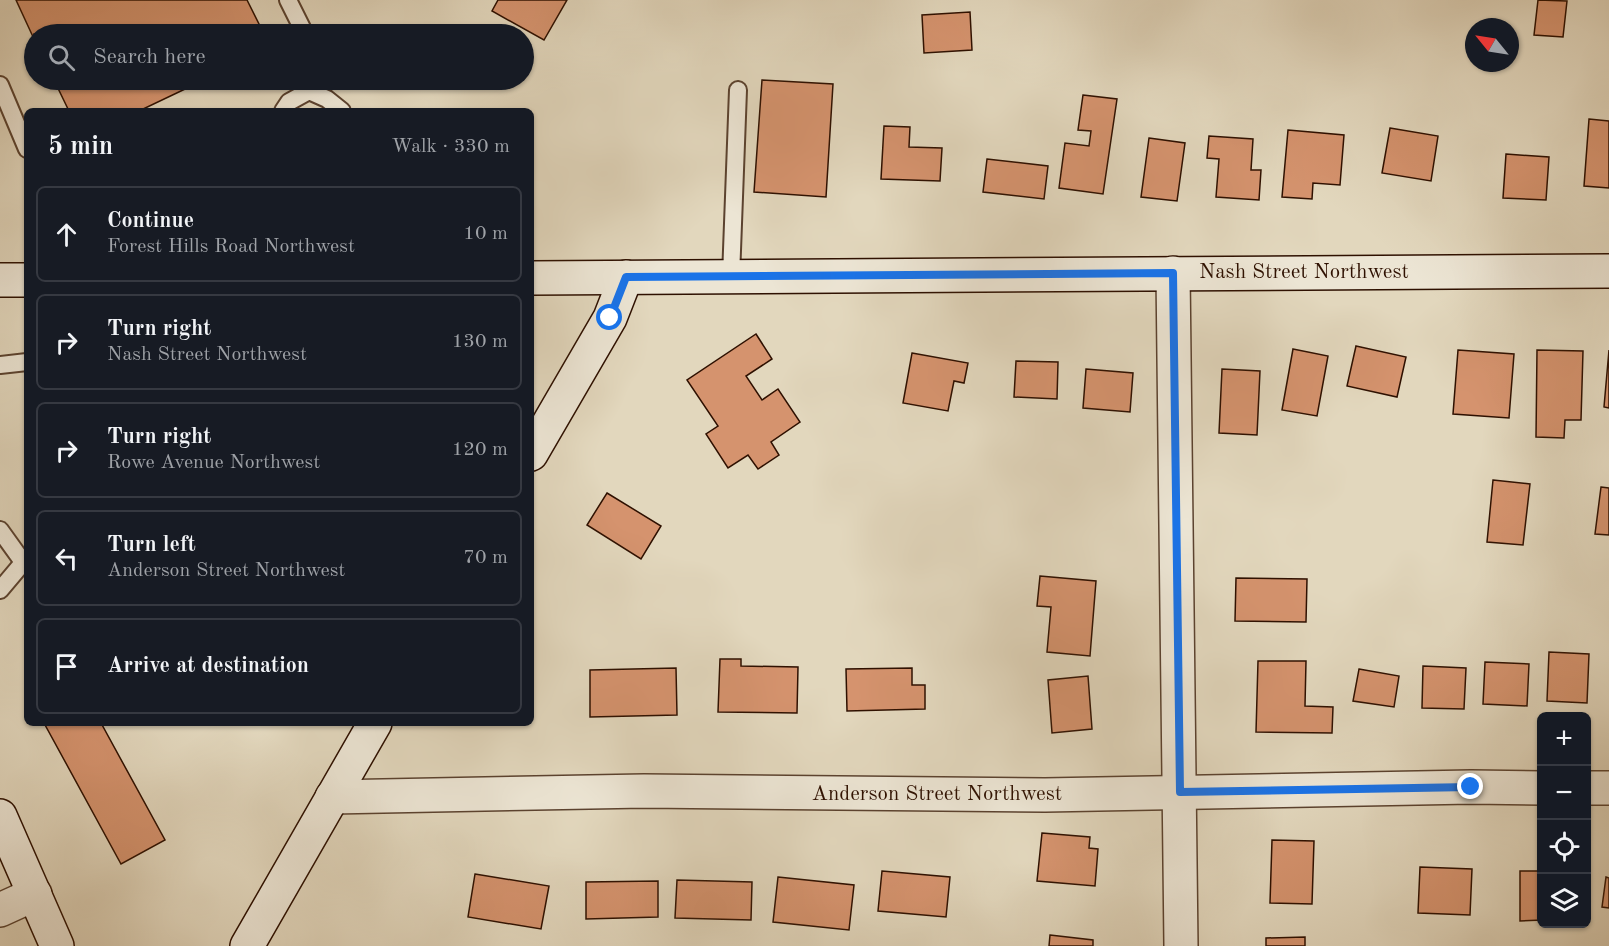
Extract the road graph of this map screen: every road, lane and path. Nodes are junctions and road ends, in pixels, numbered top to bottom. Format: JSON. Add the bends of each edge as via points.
{"nodes":[{"id":1,"x":288,"y":0,"type":"edge"},
{"id":2,"x":300,"y":24,"type":"edge"},
{"id":3,"x":0,"y":85,"type":"edge"},
{"id":4,"x":326,"y":90,"type":"edge"},
{"id":5,"x":738,"y":90,"type":"dead end"},
{"id":6,"x":327,"y":99,"type":"junction"},
{"id":7,"x":285,"y":108,"type":"edge"},
{"id":8,"x":338,"y":108,"type":"edge"},
{"id":9,"x":24,"y":142,"type":"edge"},
{"id":10,"x":1609,"y":271,"type":"edge"},
{"id":11,"x":1173,"y":273,"type":"junction"},
{"id":12,"x":626,"y":277,"type":"junction"},
{"id":13,"x":731,"y":277,"type":"junction"},
{"id":14,"x":534,"y":278,"type":"edge"},
{"id":15,"x":0,"y":280,"type":"edge"},
{"id":16,"x":24,"y":280,"type":"edge"},
{"id":17,"x":24,"y":362,"type":"edge"},
{"id":18,"x":0,"y":365,"type":"edge"},
{"id":19,"x":534,"y":449,"type":"edge"},
{"id":20,"x":0,"y":531,"type":"edge"},
{"id":21,"x":24,"y":559,"type":"edge"},
{"id":22,"x":24,"y":561,"type":"edge"},
{"id":23,"x":0,"y":590,"type":"edge"},
{"id":24,"x":373,"y":726,"type":"edge"},
{"id":25,"x":1537,"y":788,"type":"edge"},
{"id":26,"x":1591,"y":788,"type":"edge"},
{"id":27,"x":1609,"y":788,"type":"edge"},
{"id":28,"x":1180,"y":792,"type":"junction"},
{"id":29,"x":332,"y":797,"type":"junction"},
{"id":30,"x":0,"y":816,"type":"edge"},
{"id":31,"x":35,"y":894,"type":"junction"},
{"id":32,"x":0,"y":910,"type":"edge"},
{"id":33,"x":57,"y":946,"type":"edge"},
{"id":34,"x":247,"y":946,"type":"edge"},
{"id":35,"x":1181,"y":946,"type":"edge"}],
"edges":[{"from":1,"to":2,"type":"lane"},
{"from":3,"to":9,"type":"lane"},
{"from":4,"to":6,"type":"lane"},
{"from":5,"to":13,"type":"lane"},
{"from":6,"to":7,"type":"lane","via":[[309,91]]},
{"from":6,"to":8,"type":"lane"},
{"from":10,"to":11,"type":"street","name":"Nash Street Northwest"},
{"from":11,"to":13,"type":"street","name":"Nash Street Northwest"},
{"from":11,"to":28,"type":"street"},
{"from":12,"to":13,"type":"street","name":"Nash Street Northwest"},
{"from":12,"to":14,"type":"street","name":"Nash Street Northwest"},
{"from":12,"to":19,"type":"street","via":[[610,318]]},
{"from":15,"to":16,"type":"street"},
{"from":17,"to":18,"type":"lane"},
{"from":20,"to":21,"type":"lane"},
{"from":22,"to":23,"type":"lane"},
{"from":24,"to":29,"type":"street"},
{"from":25,"to":28,"type":"street","name":"Anderson Street Northwest"},
{"from":26,"to":27,"type":"street"},
{"from":28,"to":29,"type":"street","name":"Anderson Street Northwest","via":[[1046,795],[644,791]]},
{"from":28,"to":35,"type":"street"},
{"from":29,"to":34,"type":"street"},
{"from":30,"to":31,"type":"street"},
{"from":31,"to":32,"type":"street"},
{"from":31,"to":33,"type":"street"}]}
